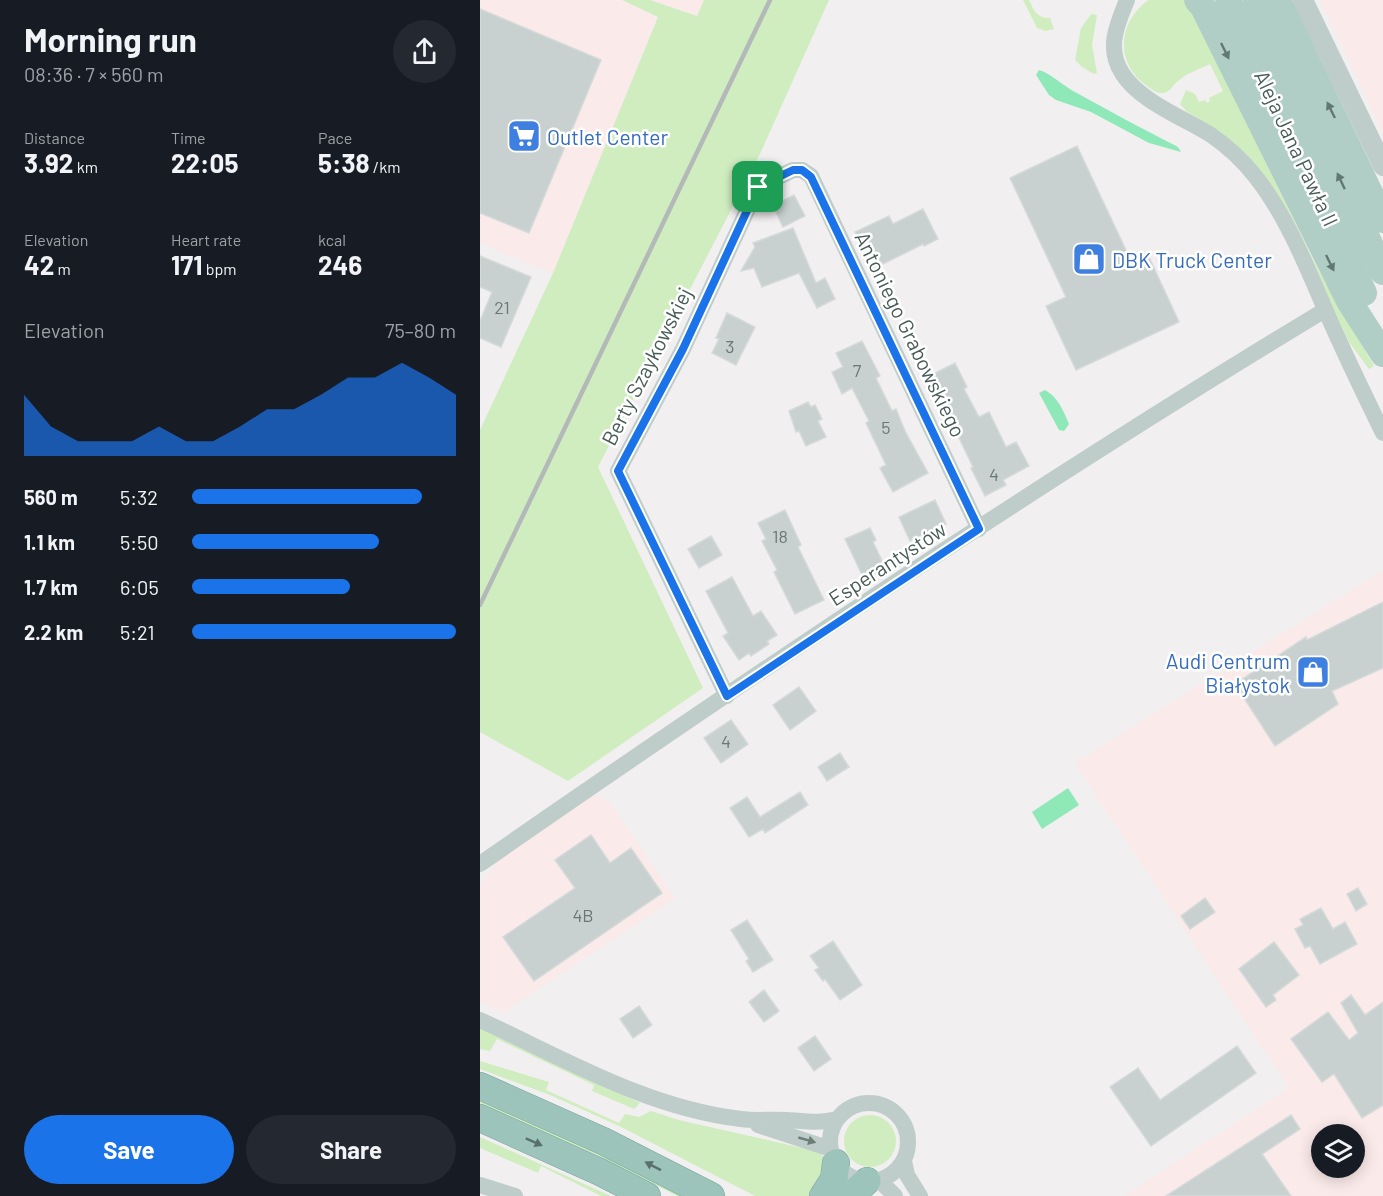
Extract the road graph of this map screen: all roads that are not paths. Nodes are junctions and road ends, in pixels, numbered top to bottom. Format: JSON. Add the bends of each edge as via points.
{"nodes":[{"id":1,"x":1197,"y":0,"type":"edge"},
{"id":2,"x":1228,"y":0,"type":"edge"},
{"id":3,"x":1256,"y":0,"type":"edge"},
{"id":4,"x":1278,"y":0,"type":"edge"},
{"id":5,"x":1303,"y":0,"type":"edge"},
{"id":6,"x":1129,"y":4,"type":"edge"},
{"id":7,"x":1383,"y":166,"type":"edge"},
{"id":8,"x":793,"y":170,"type":"joint"},
{"id":9,"x":1383,"y":220,"type":"edge"},
{"id":10,"x":1383,"y":272,"type":"edge"},
{"id":11,"x":1325,"y":310,"type":"junction"},
{"id":12,"x":1383,"y":333,"type":"edge"},
{"id":13,"x":1383,"y":354,"type":"edge"},
{"id":14,"x":1383,"y":433,"type":"edge"},
{"id":15,"x":979,"y":529,"type":"junction"},
{"id":16,"x":727,"y":696,"type":"junction"},
{"id":17,"x":480,"y":864,"type":"edge"},
{"id":18,"x":480,"y":1020,"type":"edge"},
{"id":19,"x":480,"y":1086,"type":"edge"},
{"id":20,"x":480,"y":1118,"type":"edge"},
{"id":21,"x":837,"y":1119,"type":"junction"},
{"id":22,"x":743,"y":1120,"type":"junction"},
{"id":23,"x":833,"y":1156,"type":"junction"},
{"id":24,"x":904,"y":1161,"type":"junction"},
{"id":25,"x":480,"y":1185,"type":"edge"},
{"id":26,"x":865,"y":1186,"type":"edge"},
{"id":27,"x":710,"y":1195,"type":"edge"},
{"id":28,"x":515,"y":1196,"type":"edge"},
{"id":29,"x":647,"y":1196,"type":"edge"},
{"id":30,"x":823,"y":1196,"type":"edge"},
{"id":31,"x":895,"y":1196,"type":"edge"},
{"id":32,"x":920,"y":1196,"type":"edge"}],
"edges":[{"from":1,"to":13,"type":"main road","one_way":true,"via":[[1349,302]]},
{"from":2,"to":12,"type":"main road","name":"Aleja Jana Pawła II"},
{"from":10,"to":3,"type":"main road","name":"Aleja Jana Pawła II","one_way":true},
{"from":9,"to":4,"type":"main road","one_way":true},
{"from":5,"to":7,"type":"street"},
{"from":6,"to":11,"type":"street","via":[[1117,23],[1113,42],[1122,75],[1144,95],[1214,137],[1254,175],[1284,220]]},
{"from":8,"to":15,"type":"street","name":"Antoniego Grabowskiego","via":[[802,170],[811,177]]},
{"from":8,"to":16,"type":"street","name":"Berty Szaykowskiej","via":[[758,187],[683,349],[618,471]]},
{"from":11,"to":14,"type":"street"},
{"from":11,"to":15,"type":"street","name":"Esperantystów"},
{"from":15,"to":16,"type":"street","name":"Esperantystów"},
{"from":16,"to":17,"type":"street","name":"Esperantystów"},
{"from":18,"to":22,"type":"street","via":[[646,1097]]},
{"from":27,"to":19,"type":"highway","one_way":true},
{"from":20,"to":29,"type":"highway","one_way":true},
{"from":21,"to":22,"type":"street","via":[[809,1123]]},
{"from":21,"to":23,"type":"street","via":[[831,1133]]},
{"from":21,"to":24,"type":"street","via":[[850,1108],[866,1103],[890,1109],[906,1128],[909,1145]]},
{"from":22,"to":23,"type":"street","one_way":true},
{"from":23,"to":26,"type":"street"},
{"from":23,"to":30,"type":"highway","via":[[834,1179]]},
{"from":24,"to":26,"type":"street","via":[[893,1173]]},
{"from":24,"to":32,"type":"street","via":[[907,1175]]},
{"from":25,"to":28,"type":"street"},
{"from":26,"to":31,"type":"street"}]}
